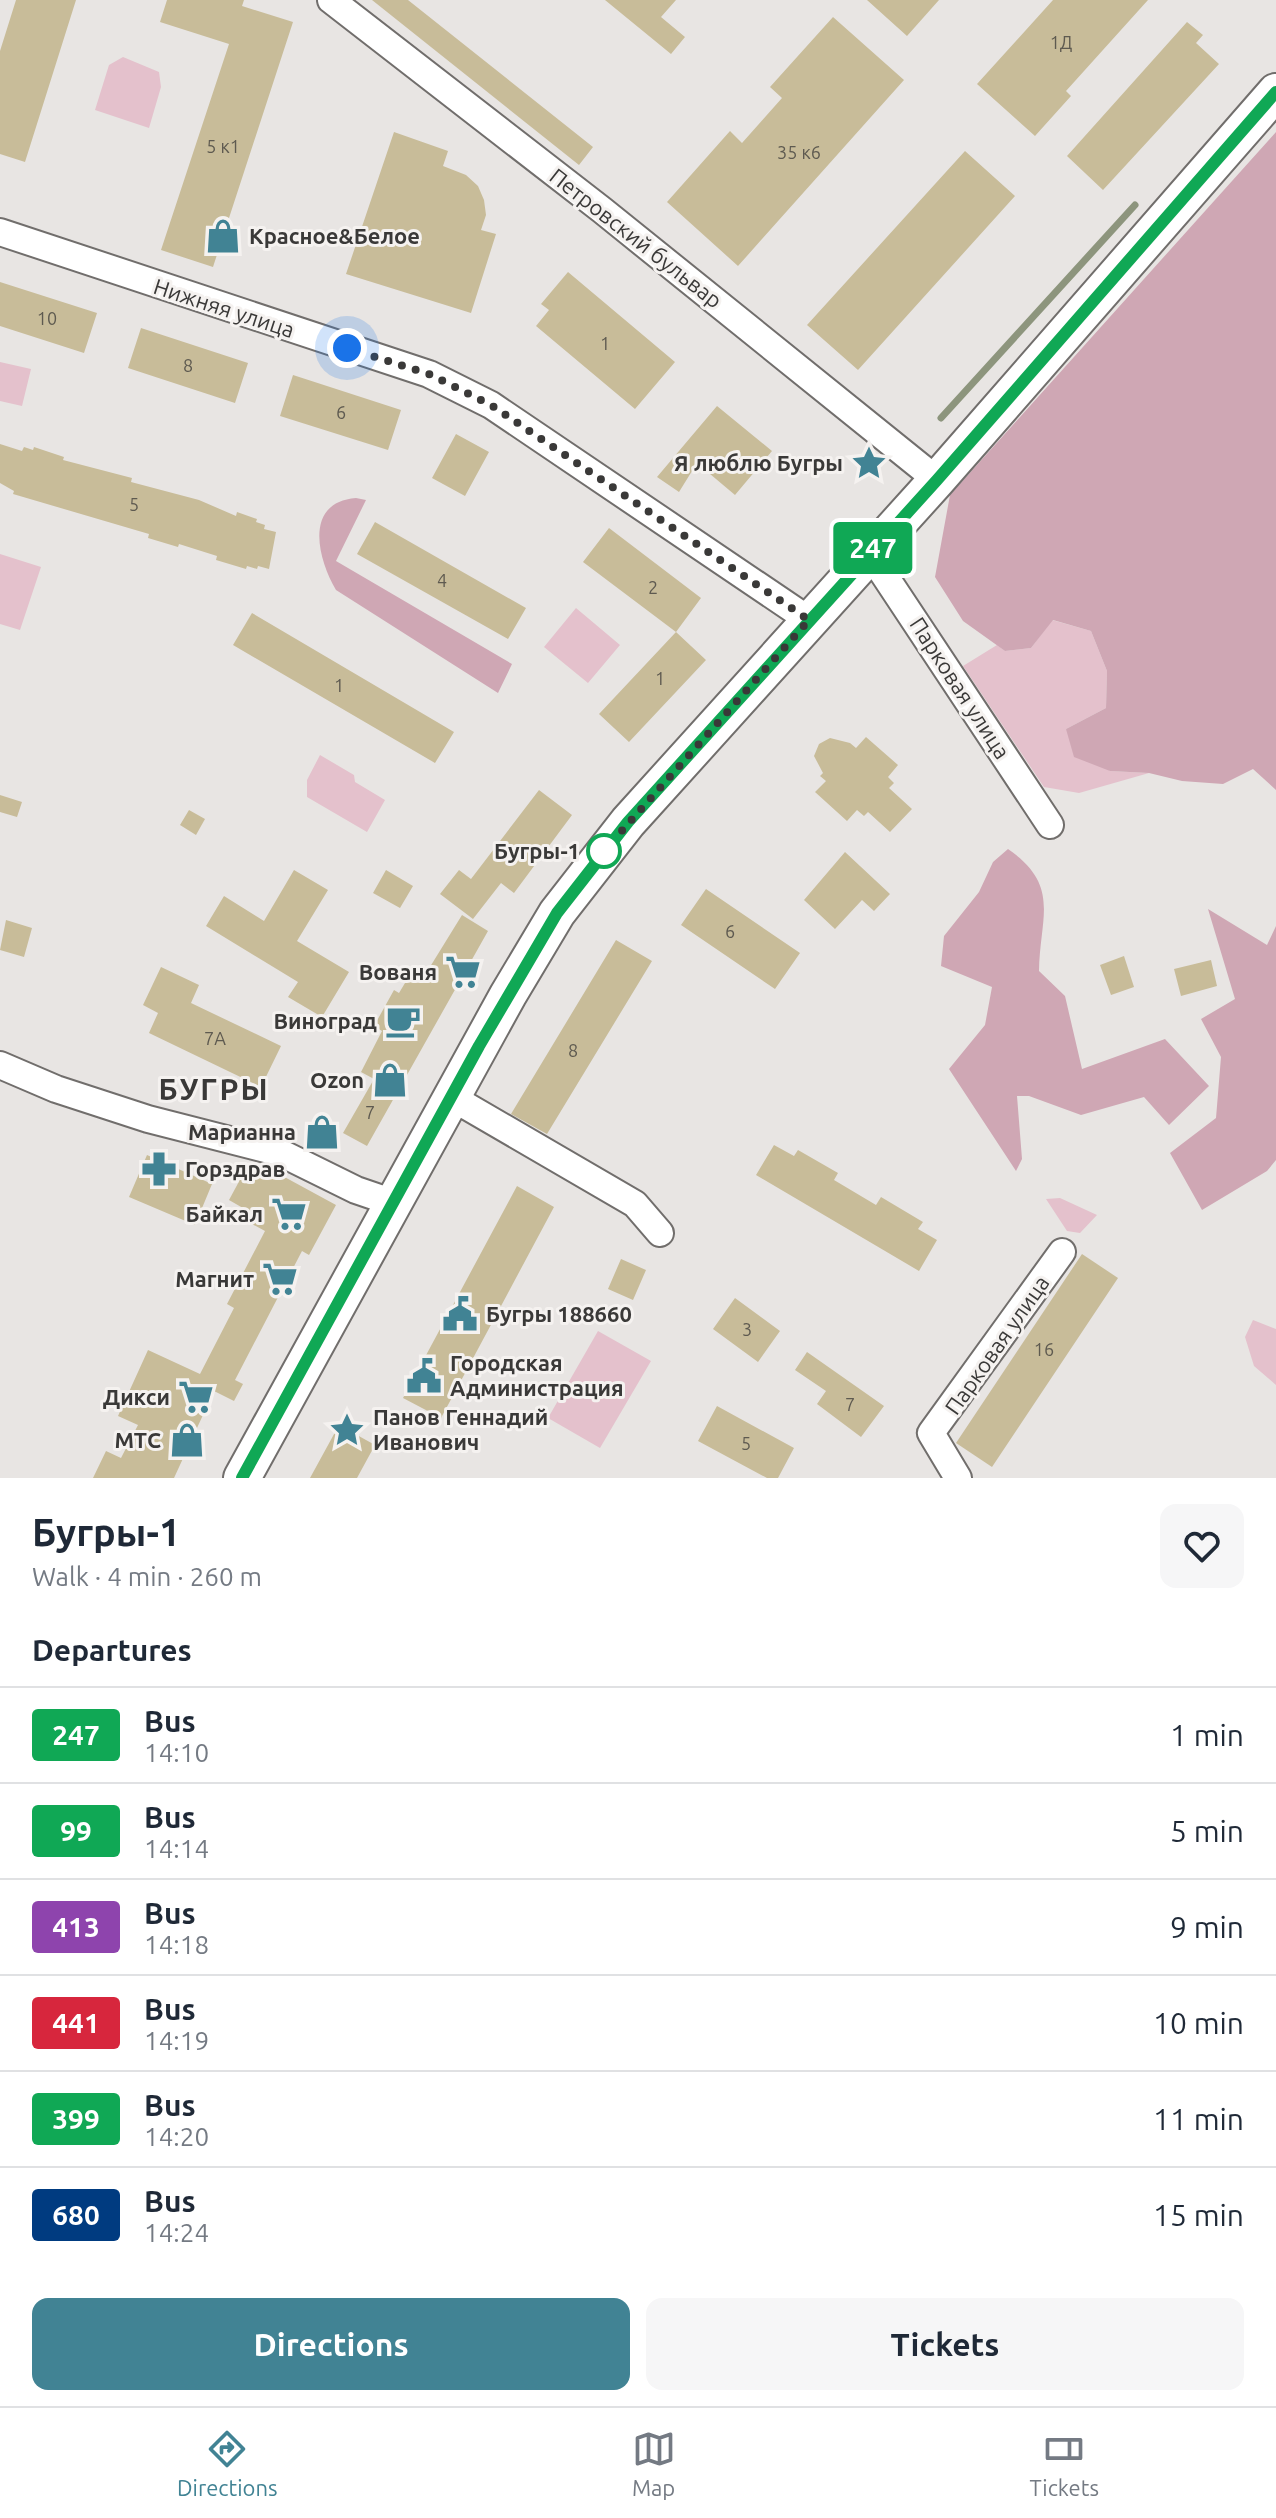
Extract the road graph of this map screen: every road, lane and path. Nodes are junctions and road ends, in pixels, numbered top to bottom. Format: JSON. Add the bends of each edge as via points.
{"nodes":[{"id":1,"x":331,"y":0,"type":"edge"},
{"id":2,"x":1276,"y":92,"type":"edge"},
{"id":3,"x":0,"y":232,"type":"edge"},
{"id":4,"x":937,"y":480,"type":"junction"},
{"id":5,"x":869,"y":552,"type":"junction"},
{"id":6,"x":809,"y":620,"type":"junction"},
{"id":7,"x":1050,"y":825,"type":"dead end"},
{"id":8,"x":0,"y":1065,"type":"edge"},
{"id":9,"x":451,"y":1097,"type":"junction"},
{"id":10,"x":394,"y":1203,"type":"junction"},
{"id":11,"x":660,"y":1233,"type":"dead end"},
{"id":12,"x":1062,"y":1252,"type":"dead end"},
{"id":13,"x":242,"y":1478,"type":"edge"},
{"id":14,"x":958,"y":1478,"type":"edge"}],
"edges":[{"from":1,"to":4,"type":"street","name":"Петровский бульвар","via":[[637,237]]},
{"from":2,"to":4,"type":"main road"},
{"from":3,"to":6,"type":"street","name":"Нижняя улица","via":[[429,374],[491,405]]},
{"from":4,"to":5,"type":"main road"},
{"from":5,"to":6,"type":"main road"},
{"from":5,"to":7,"type":"street","name":"Парковая улица"},
{"from":6,"to":9,"type":"main road","via":[[628,822],[557,913]]},
{"from":8,"to":10,"type":"street","via":[[109,1106],[281,1153]]},
{"from":9,"to":10,"type":"main road"},
{"from":9,"to":11,"type":"street","via":[[635,1204]]},
{"from":10,"to":13,"type":"main road"},
{"from":12,"to":14,"type":"street","name":"Парковая улица","via":[[931,1433]]}]}
